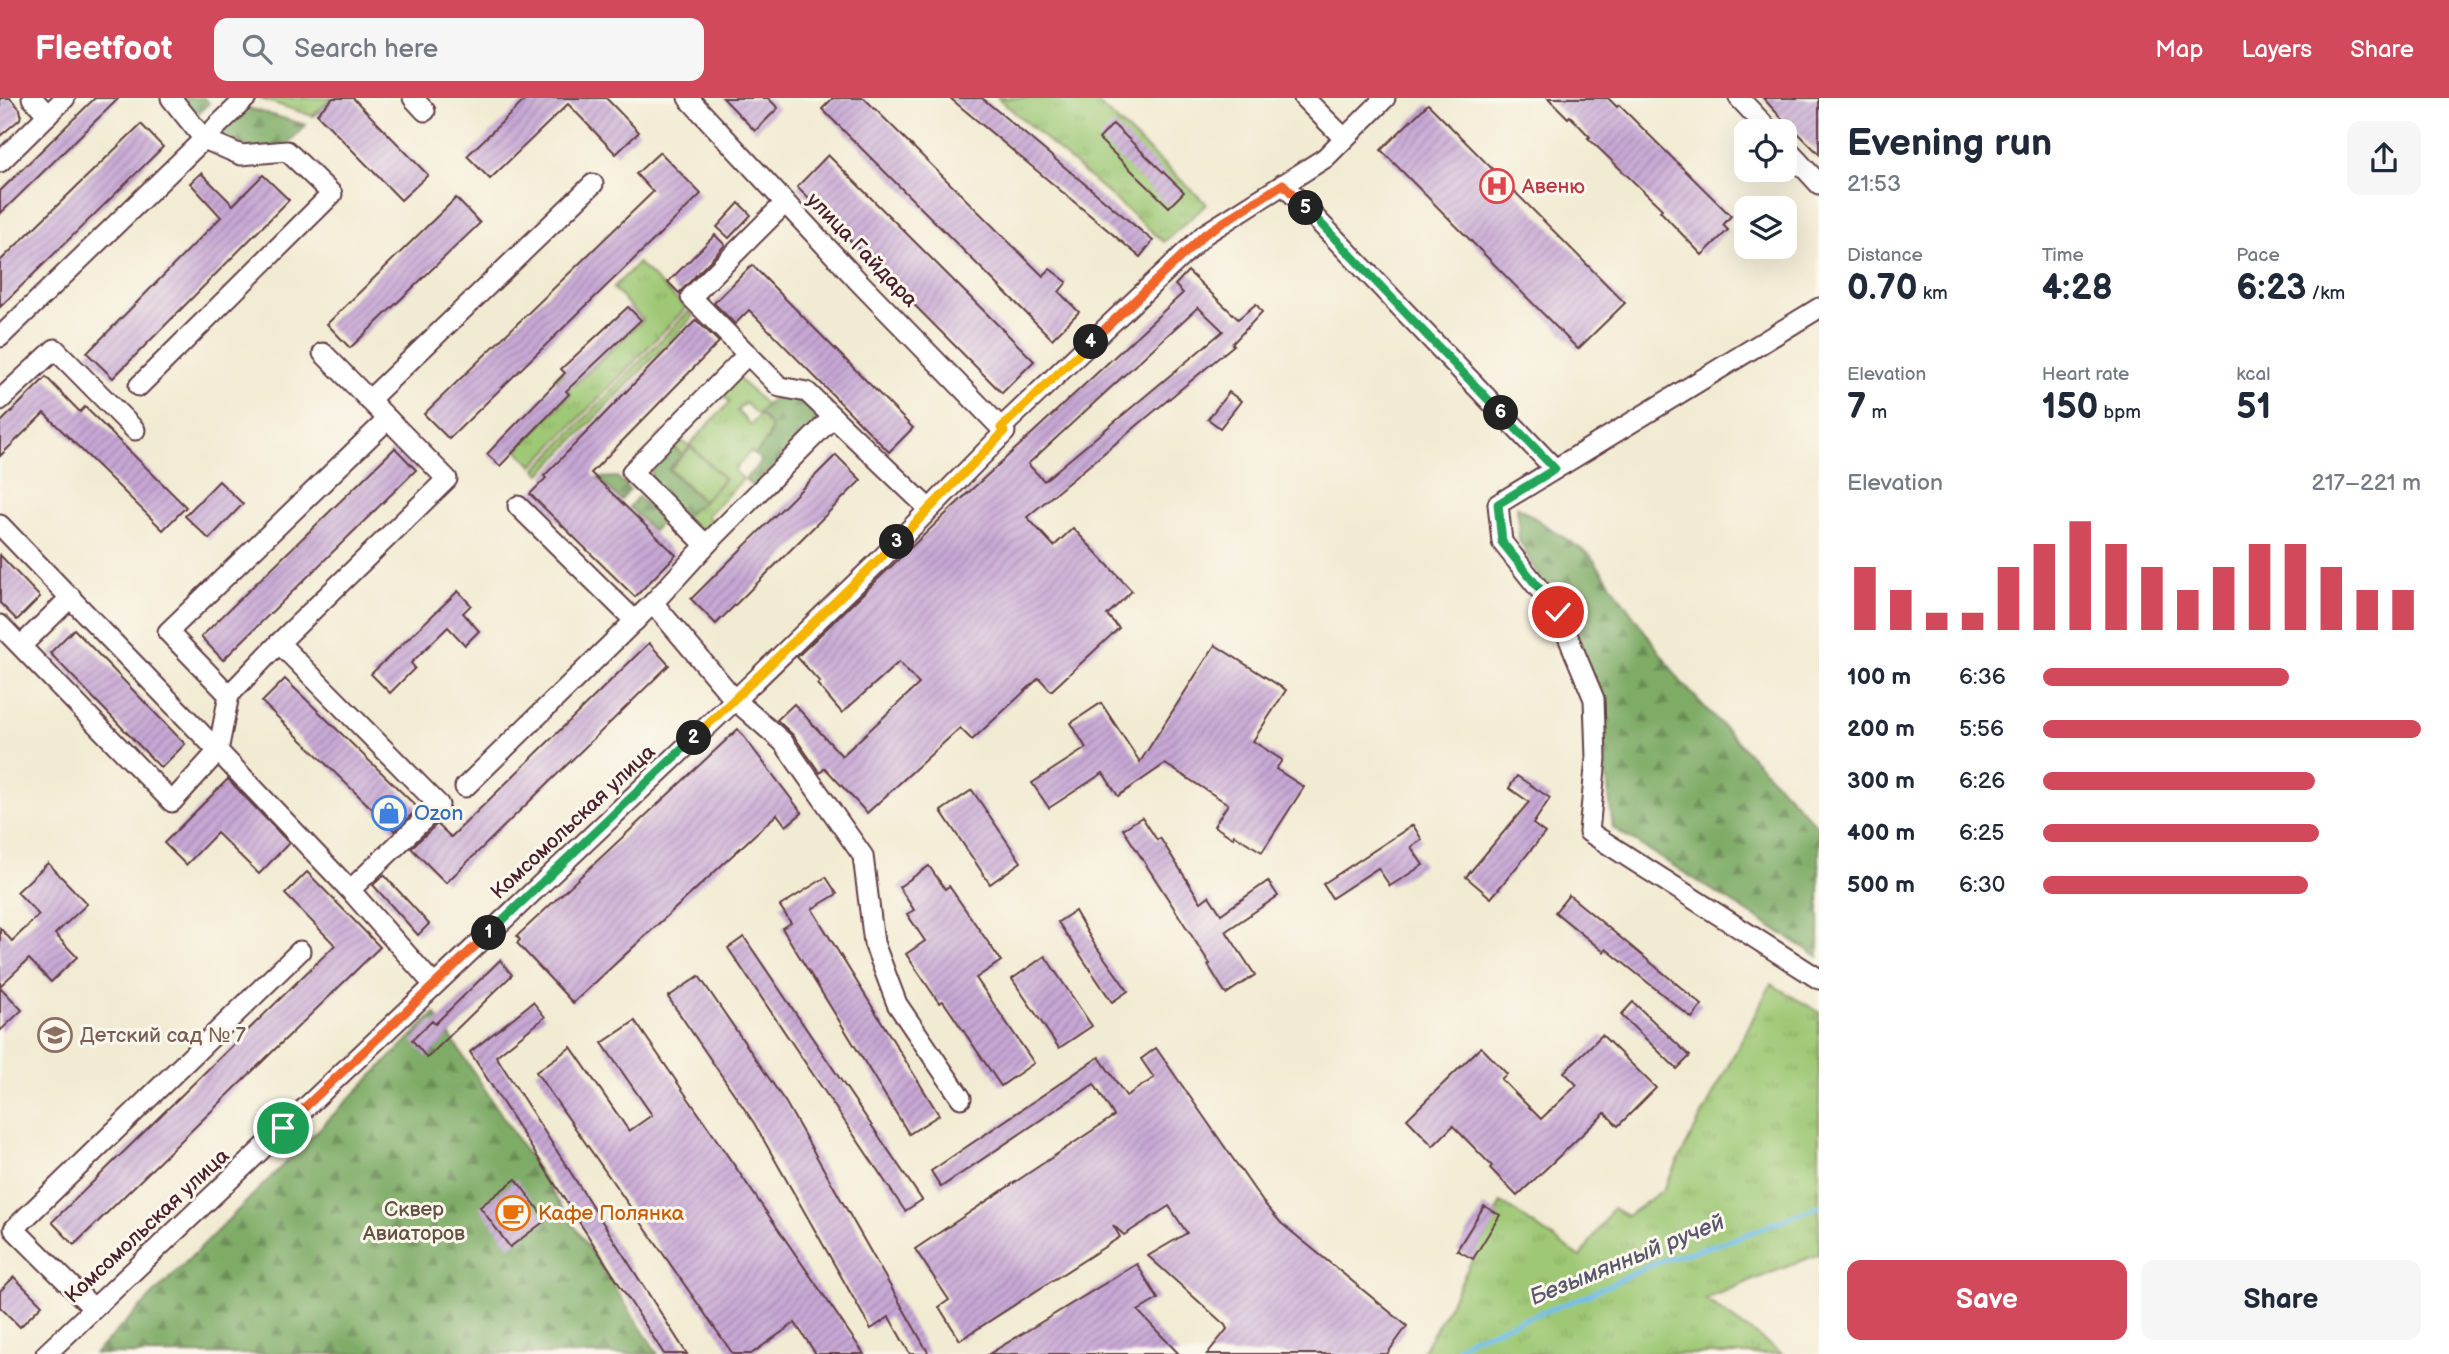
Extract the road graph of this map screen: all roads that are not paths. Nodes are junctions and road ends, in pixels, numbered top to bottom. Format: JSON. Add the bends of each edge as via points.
{"nodes":[{"id":1,"x":32,"y":98,"type":"edge"},
{"id":2,"x":65,"y":98,"type":"edge"},
{"id":3,"x":172,"y":98,"type":"edge"},
{"id":4,"x":246,"y":98,"type":"edge"},
{"id":5,"x":688,"y":98,"type":"edge"},
{"id":6,"x":1304,"y":98,"type":"edge"},
{"id":7,"x":1385,"y":98,"type":"edge"},
{"id":8,"x":1739,"y":98,"type":"edge"},
{"id":9,"x":48,"y":115,"type":"junction"},
{"id":10,"x":1759,"y":119,"type":"edge"},
{"id":11,"x":1344,"y":138,"type":"junction"},
{"id":12,"x":204,"y":139,"type":"junction"},
{"id":13,"x":1797,"y":161,"type":"edge"},
{"id":14,"x":0,"y":162,"type":"edge"},
{"id":15,"x":593,"y":184,"type":"dead end"},
{"id":16,"x":1283,"y":184,"type":"junction"},
{"id":17,"x":1819,"y":184,"type":"edge"},
{"id":18,"x":785,"y":203,"type":"junction"},
{"id":19,"x":1819,"y":308,"type":"edge"},
{"id":20,"x":0,"y":337,"type":"edge"},
{"id":21,"x":323,"y":353,"type":"dead end"},
{"id":22,"x":748,"y":354,"type":"junction"},
{"id":23,"x":139,"y":386,"type":"dead end"},
{"id":24,"x":0,"y":400,"type":"edge"},
{"id":25,"x":369,"y":400,"type":"junction"},
{"id":26,"x":833,"y":417,"type":"junction"},
{"id":27,"x":388,"y":419,"type":"junction"},
{"id":28,"x":135,"y":430,"type":"dead end"},
{"id":29,"x":1003,"y":430,"type":"junction"},
{"id":30,"x":1555,"y":469,"type":"junction"},
{"id":31,"x":518,"y":506,"type":"dead end"},
{"id":32,"x":929,"y":509,"type":"junction"},
{"id":33,"x":0,"y":525,"type":"edge"},
{"id":34,"x":706,"y":545,"type":"junction"},
{"id":35,"x":71,"y":597,"type":"junction"},
{"id":36,"x":653,"y":603,"type":"junction"},
{"id":37,"x":635,"y":621,"type":"junction"},
{"id":38,"x":0,"y":625,"type":"edge"},
{"id":39,"x":279,"y":643,"type":"junction"},
{"id":40,"x":21,"y":646,"type":"junction"},
{"id":41,"x":229,"y":695,"type":"junction"},
{"id":42,"x":735,"y":700,"type":"junction"},
{"id":43,"x":218,"y":751,"type":"junction"},
{"id":44,"x":466,"y":787,"type":"dead end"},
{"id":45,"x":350,"y":890,"type":"junction"},
{"id":46,"x":300,"y":951,"type":"dead end"},
{"id":47,"x":1819,"y":979,"type":"edge"},
{"id":48,"x":434,"y":985,"type":"junction"},
{"id":49,"x":961,"y":1098,"type":"dead end"},
{"id":50,"x":93,"y":1308,"type":"junction"},
{"id":51,"x":46,"y":1354,"type":"edge"}],
"edges":[{"from":1,"to":9,"type":"street"},
{"from":2,"to":9,"type":"street"},
{"from":3,"to":12,"type":"street"},
{"from":4,"to":12,"type":"street"},
{"from":5,"to":18,"type":"street","name":"улица Гайдара"},
{"from":6,"to":11,"type":"street"},
{"from":7,"to":11,"type":"street","name":"Комсомольская улица"},
{"from":8,"to":10,"type":"street"},
{"from":9,"to":14,"type":"street"},
{"from":11,"to":16,"type":"street","name":"Комсомольская улица","via":[[1325,158]]},
{"from":12,"to":20,"type":"street"},
{"from":12,"to":23,"type":"street","via":[[241,155],[287,151],[332,194]]},
{"from":13,"to":17,"type":"street"},
{"from":15,"to":25,"type":"street"},
{"from":16,"to":29,"type":"street","name":"Комсомольская улица","via":[[1205,234]]},
{"from":16,"to":30,"type":"street"},
{"from":18,"to":22,"type":"street","via":[[691,297]]},
{"from":18,"to":29,"type":"street","name":"улица Гайдара"},
{"from":19,"to":30,"type":"street"},
{"from":21,"to":25,"type":"street"},
{"from":22,"to":26,"type":"street","via":[[780,387],[807,392]]},
{"from":22,"to":34,"type":"street","via":[[632,472]]},
{"from":24,"to":28,"type":"street","via":[[55,349]]},
{"from":25,"to":27,"type":"street"},
{"from":26,"to":32,"type":"street"},
{"from":26,"to":34,"type":"street"},
{"from":27,"to":39,"type":"street","via":[[447,479]]},
{"from":27,"to":41,"type":"street","via":[[168,632]]},
{"from":29,"to":32,"type":"street","name":"Комсомольская улица"},
{"from":30,"to":47,"type":"street","via":[[1498,504],[1502,542],[1558,612],[1594,699],[1596,758],[1589,832]]},
{"from":31,"to":37,"type":"street"},
{"from":32,"to":42,"type":"street","name":"Комсомольская улица"},
{"from":33,"to":35,"type":"street"},
{"from":34,"to":36,"type":"street"},
{"from":35,"to":40,"type":"street"},
{"from":35,"to":43,"type":"street"},
{"from":36,"to":37,"type":"street"},
{"from":36,"to":42,"type":"street"},
{"from":37,"to":44,"type":"street"},
{"from":38,"to":40,"type":"street"},
{"from":39,"to":41,"type":"street"},
{"from":39,"to":45,"type":"street","via":[[439,805]]},
{"from":40,"to":43,"type":"street","via":[[172,802]]},
{"from":41,"to":43,"type":"street"},
{"from":42,"to":48,"type":"street","name":"Комсомольская улица"},
{"from":42,"to":49,"type":"street","via":[[783,742],[863,856],[874,943],[897,1004]]},
{"from":43,"to":45,"type":"street"},
{"from":45,"to":48,"type":"street"},
{"from":46,"to":50,"type":"street","via":[[14,1229]]},
{"from":48,"to":50,"type":"street","name":"Комсомольская улица"},
{"from":50,"to":51,"type":"street","name":"Комсомольская улица"}]}
